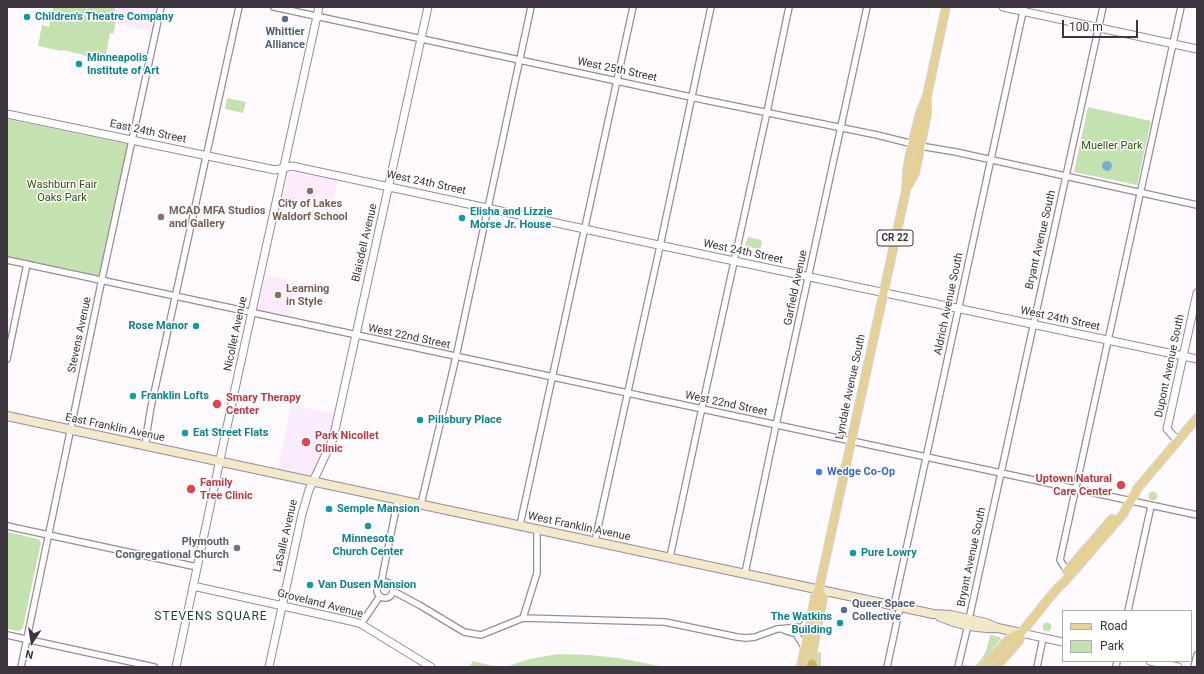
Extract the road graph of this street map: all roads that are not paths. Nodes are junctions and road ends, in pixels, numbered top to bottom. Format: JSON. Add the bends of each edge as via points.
{"nodes":[{"id":1,"x":161,"y":7,"type":"edge"},
{"id":2,"x":239,"y":7,"type":"edge"},
{"id":3,"x":274,"y":7,"type":"edge"},
{"id":4,"x":319,"y":7,"type":"edge"},
{"id":5,"x":428,"y":7,"type":"edge"},
{"id":6,"x":531,"y":7,"type":"edge"},
{"id":7,"x":633,"y":7,"type":"edge"},
{"id":8,"x":711,"y":7,"type":"edge"},
{"id":9,"x":789,"y":7,"type":"edge"},
{"id":10,"x":867,"y":7,"type":"edge"},
{"id":11,"x":946,"y":7,"type":"edge"},
{"id":12,"x":1003,"y":7,"type":"edge"},
{"id":13,"x":1103,"y":7,"type":"edge"},
{"id":14,"x":1181,"y":7,"type":"edge"},
{"id":15,"x":1024,"y":9,"type":"edge"},
{"id":16,"x":317,"y":16,"type":"junction"},
{"id":17,"x":1098,"y":28,"type":"junction"},
{"id":18,"x":421,"y":39,"type":"junction"},
{"id":19,"x":1173,"y":43,"type":"junction"},
{"id":20,"x":1197,"y":48,"type":"edge"},
{"id":21,"x":520,"y":60,"type":"junction"},
{"id":22,"x":617,"y":80,"type":"junction"},
{"id":23,"x":691,"y":97,"type":"junction"},
{"id":24,"x":767,"y":112,"type":"junction"},
{"id":25,"x":7,"y":114,"type":"edge"},
{"id":26,"x":841,"y":128,"type":"junction"},
{"id":27,"x":132,"y":140,"type":"junction"},
{"id":28,"x":916,"y":145,"type":"junction"},
{"id":29,"x":206,"y":156,"type":"junction"},
{"id":30,"x":991,"y":160,"type":"junction"},
{"id":31,"x":284,"y":168,"type":"junction"},
{"id":32,"x":1066,"y":176,"type":"junction"},
{"id":33,"x":389,"y":187,"type":"junction"},
{"id":34,"x":1141,"y":192,"type":"junction"},
{"id":35,"x":1197,"y":204,"type":"edge"},
{"id":36,"x":488,"y":208,"type":"junction"},
{"id":37,"x":584,"y":229,"type":"junction"},
{"id":38,"x":660,"y":246,"type":"junction"},
{"id":39,"x":7,"y":260,"type":"edge"},
{"id":40,"x":734,"y":261,"type":"junction"},
{"id":41,"x":27,"y":264,"type":"junction"},
{"id":42,"x":809,"y":277,"type":"junction"},
{"id":43,"x":101,"y":280,"type":"junction"},
{"id":44,"x":883,"y":292,"type":"junction"},
{"id":45,"x":1197,"y":293,"type":"edge"},
{"id":46,"x":175,"y":296,"type":"junction"},
{"id":47,"x":958,"y":308,"type":"junction"},
{"id":48,"x":252,"y":313,"type":"junction"},
{"id":49,"x":1033,"y":324,"type":"junction"},
{"id":50,"x":356,"y":335,"type":"junction"},
{"id":51,"x":1108,"y":340,"type":"junction"},
{"id":52,"x":456,"y":356,"type":"junction"},
{"id":53,"x":1183,"y":356,"type":"junction"},
{"id":54,"x":7,"y":359,"type":"edge"},
{"id":55,"x":1197,"y":359,"type":"edge"},
{"id":56,"x":552,"y":376,"type":"junction"},
{"id":57,"x":627,"y":394,"type":"junction"},
{"id":58,"x":701,"y":409,"type":"junction"},
{"id":59,"x":7,"y":416,"type":"edge"},
{"id":60,"x":1197,"y":418,"type":"edge"},
{"id":61,"x":1197,"y":425,"type":"edge"},
{"id":62,"x":776,"y":426,"type":"junction"},
{"id":63,"x":70,"y":430,"type":"junction"},
{"id":64,"x":851,"y":441,"type":"junction"},
{"id":65,"x":1178,"y":441,"type":"junction"},
{"id":66,"x":146,"y":446,"type":"junction"},
{"id":67,"x":926,"y":457,"type":"junction"},
{"id":68,"x":219,"y":461,"type":"junction"},
{"id":69,"x":1001,"y":473,"type":"junction"},
{"id":70,"x":314,"y":481,"type":"junction"},
{"id":71,"x":1076,"y":489,"type":"junction"},
{"id":72,"x":398,"y":499,"type":"junction"},
{"id":73,"x":1130,"y":501,"type":"junction"},
{"id":74,"x":421,"y":504,"type":"junction"},
{"id":75,"x":1151,"y":506,"type":"junction"},
{"id":76,"x":1197,"y":516,"type":"edge"},
{"id":77,"x":520,"y":525,"type":"junction"},
{"id":78,"x":7,"y":526,"type":"edge"},
{"id":79,"x":537,"y":529,"type":"junction"},
{"id":80,"x":49,"y":535,"type":"junction"},
{"id":81,"x":595,"y":541,"type":"junction"},
{"id":82,"x":670,"y":558,"type":"junction"},
{"id":83,"x":197,"y":567,"type":"junction"},
{"id":84,"x":1067,"y":571,"type":"junction"},
{"id":85,"x":746,"y":574,"type":"junction"},
{"id":86,"x":381,"y":583,"type":"junction"},
{"id":87,"x":193,"y":586,"type":"junction"},
{"id":88,"x":819,"y":589,"type":"junction"},
{"id":89,"x":393,"y":591,"type":"junction"},
{"id":90,"x":1055,"y":591,"type":"junction"},
{"id":91,"x":380,"y":596,"type":"junction"},
{"id":92,"x":282,"y":606,"type":"junction"},
{"id":93,"x":897,"y":606,"type":"junction"},
{"id":94,"x":1128,"y":610,"type":"edge"},
{"id":95,"x":523,"y":618,"type":"junction"},
{"id":96,"x":810,"y":619,"type":"junction"},
{"id":97,"x":968,"y":622,"type":"junction"},
{"id":98,"x":362,"y":624,"type":"junction"},
{"id":99,"x":769,"y":631,"type":"junction"},
{"id":100,"x":1021,"y":633,"type":"junction"},
{"id":101,"x":7,"y":635,"type":"edge"},
{"id":102,"x":1043,"y":638,"type":"junction"},
{"id":103,"x":27,"y":639,"type":"junction"},
{"id":104,"x":1062,"y":642,"type":"edge"},
{"id":105,"x":804,"y":647,"type":"junction"},
{"id":106,"x":1197,"y":655,"type":"edge"},
{"id":107,"x":1155,"y":662,"type":"edge"},
{"id":108,"x":812,"y":666,"type":"edge"},
{"id":109,"x":21,"y":667,"type":"edge"},
{"id":110,"x":154,"y":667,"type":"edge"},
{"id":111,"x":176,"y":667,"type":"edge"},
{"id":112,"x":269,"y":667,"type":"edge"},
{"id":113,"x":432,"y":667,"type":"edge"},
{"id":114,"x":801,"y":667,"type":"edge"},
{"id":115,"x":887,"y":667,"type":"edge"},
{"id":116,"x":958,"y":667,"type":"edge"},
{"id":117,"x":984,"y":667,"type":"edge"},
{"id":118,"x":996,"y":667,"type":"edge"},
{"id":119,"x":1037,"y":667,"type":"edge"},
{"id":120,"x":1178,"y":667,"type":"edge"},
{"id":121,"x":1194,"y":667,"type":"edge"}],
"edges":[{"from":1,"to":27,"type":"street","name":"Stevens Avenue"},
{"from":2,"to":29,"type":"street"},
{"from":3,"to":16,"type":"street","name":"West 25th Street"},
{"from":4,"to":16,"type":"street","name":"Nicollet Avenue"},
{"from":5,"to":18,"type":"street","name":"Blaisdell Avenue"},
{"from":6,"to":21,"type":"street"},
{"from":7,"to":22,"type":"street"},
{"from":8,"to":23,"type":"street"},
{"from":9,"to":24,"type":"street"},
{"from":10,"to":26,"type":"street","name":"Garfield Avenue"},
{"from":11,"to":28,"type":"main road","name":"Lyndale Avenue South","number":"CR 22","via":[[927,96],[927,114]]},
{"from":12,"to":15,"type":"street"},
{"from":13,"to":17,"type":"street","name":"Bryant Avenue South"},
{"from":14,"to":19,"type":"street"},
{"from":15,"to":17,"type":"street"},
{"from":15,"to":30,"type":"street","name":"Aldrich Avenue South"},
{"from":16,"to":18,"type":"street","name":"West 25th Street"},
{"from":16,"to":31,"type":"street","name":"Nicollet Avenue"},
{"from":17,"to":19,"type":"street"},
{"from":17,"to":32,"type":"street","name":"Bryant Avenue South"},
{"from":18,"to":21,"type":"street","name":"West 25th Street"},
{"from":18,"to":33,"type":"street","name":"Blaisdell Avenue"},
{"from":19,"to":20,"type":"street"},
{"from":19,"to":34,"type":"street"},
{"from":21,"to":22,"type":"street","name":"West 25th Street"},
{"from":21,"to":36,"type":"street"},
{"from":22,"to":23,"type":"street","name":"West 25th Street"},
{"from":22,"to":37,"type":"street"},
{"from":23,"to":24,"type":"street","name":"West 25th Street"},
{"from":23,"to":38,"type":"street"},
{"from":24,"to":26,"type":"street","name":"West 25th Street"},
{"from":24,"to":40,"type":"street"},
{"from":25,"to":27,"type":"street","name":"East 24th Street"},
{"from":26,"to":28,"type":"street","name":"West 25th Street"},
{"from":26,"to":42,"type":"street","name":"Garfield Avenue"},
{"from":27,"to":29,"type":"street","name":"East 24th Street"},
{"from":27,"to":43,"type":"street","name":"Stevens Avenue"},
{"from":28,"to":30,"type":"street","name":"West 25th Street"},
{"from":28,"to":44,"type":"main road","name":"Lyndale Avenue South","number":"CR 22","via":[[915,173],[906,190]]},
{"from":29,"to":31,"type":"street","name":"East 24th Street","via":[[275,170]]},
{"from":29,"to":46,"type":"street"},
{"from":30,"to":32,"type":"street","name":"West 25th Street"},
{"from":30,"to":47,"type":"street","name":"Aldrich Avenue South"},
{"from":31,"to":33,"type":"street","name":"West 24th Street","via":[[292,166]]},
{"from":31,"to":48,"type":"street","name":"Nicollet Avenue"},
{"from":32,"to":34,"type":"street","name":"West 25th Street"},
{"from":32,"to":49,"type":"street","name":"Bryant Avenue South"},
{"from":33,"to":36,"type":"street","name":"West 24th Street"},
{"from":33,"to":50,"type":"street","name":"Blaisdell Avenue"},
{"from":34,"to":35,"type":"street","name":"West 25th Street"},
{"from":34,"to":51,"type":"street"},
{"from":36,"to":37,"type":"street","name":"West 24th Street"},
{"from":36,"to":52,"type":"street"},
{"from":37,"to":38,"type":"street","name":"West 24th Street"},
{"from":37,"to":56,"type":"street"},
{"from":38,"to":40,"type":"street","name":"West 24th Street"},
{"from":38,"to":57,"type":"street"},
{"from":39,"to":41,"type":"street","name":"West 22nd Street"},
{"from":40,"to":42,"type":"street","name":"West 24th Street"},
{"from":40,"to":58,"type":"street"},
{"from":41,"to":43,"type":"street","name":"West 22nd Street"},
{"from":41,"to":54,"type":"street"},
{"from":42,"to":44,"type":"street","name":"West 24th Street"},
{"from":42,"to":62,"type":"street","name":"Garfield Avenue"},
{"from":43,"to":46,"type":"street","name":"West 22nd Street"},
{"from":43,"to":63,"type":"street","name":"Stevens Avenue"},
{"from":44,"to":47,"type":"street","name":"West 24th Street"},
{"from":44,"to":64,"type":"main road","name":"Lyndale Avenue South","number":"CR 22"},
{"from":45,"to":53,"type":"street","name":"Dupont Avenue South"},
{"from":46,"to":48,"type":"street","name":"West 22nd Street"},
{"from":46,"to":66,"type":"street","via":[[151,407]]},
{"from":47,"to":49,"type":"street","name":"West 24th Street"},
{"from":47,"to":67,"type":"street","name":"Aldrich Avenue South"},
{"from":48,"to":50,"type":"street","name":"West 22nd Street"},
{"from":48,"to":68,"type":"street","name":"Nicollet Avenue"},
{"from":49,"to":51,"type":"street","name":"West 24th Street"},
{"from":49,"to":69,"type":"street","name":"Bryant Avenue South"},
{"from":50,"to":52,"type":"street","name":"West 22nd Street"},
{"from":50,"to":70,"type":"street","name":"Blaisdell Avenue","via":[[333,439]]},
{"from":51,"to":53,"type":"street","name":"West 24th Street"},
{"from":51,"to":71,"type":"street"},
{"from":52,"to":56,"type":"street","name":"West 22nd Street"},
{"from":52,"to":74,"type":"street"},
{"from":53,"to":55,"type":"street","name":"West 24th Street"},
{"from":53,"to":65,"type":"street","name":"Dupont Avenue South","via":[[1167,429]]},
{"from":56,"to":57,"type":"street","name":"West 22nd Street"},
{"from":56,"to":77,"type":"street"},
{"from":57,"to":58,"type":"street","name":"West 22nd Street"},
{"from":57,"to":81,"type":"street"},
{"from":58,"to":62,"type":"street","name":"West 22nd Street"},
{"from":58,"to":82,"type":"street"},
{"from":59,"to":63,"type":"main road","name":"East Franklin Avenue"},
{"from":60,"to":65,"type":"main road"},
{"from":61,"to":73,"type":"main road"},
{"from":62,"to":64,"type":"street","name":"West 22nd Street"},
{"from":62,"to":85,"type":"street","name":"Garfield Avenue"},
{"from":63,"to":66,"type":"main road","name":"East Franklin Avenue"},
{"from":63,"to":80,"type":"street","name":"Stevens Avenue"},
{"from":64,"to":67,"type":"street","name":"West 22nd Street"},
{"from":64,"to":88,"type":"main road","name":"Lyndale Avenue South","number":"CR 22"},
{"from":65,"to":73,"type":"main road","via":[[1137,489]]},
{"from":66,"to":68,"type":"main road","name":"East Franklin Avenue"},
{"from":67,"to":69,"type":"street","name":"West 22nd Street"},
{"from":67,"to":93,"type":"street","name":"Aldrich Avenue South"},
{"from":68,"to":70,"type":"main road","name":"West Franklin Avenue"},
{"from":68,"to":83,"type":"street","name":"Nicollet Avenue"},
{"from":69,"to":71,"type":"street","name":"West 22nd Street"},
{"from":69,"to":97,"type":"street","name":"Bryant Avenue South"},
{"from":70,"to":72,"type":"main road","name":"West Franklin Avenue"},
{"from":70,"to":92,"type":"street","name":"LaSalle Avenue","via":[[308,490]]},
{"from":71,"to":73,"type":"street","name":"West 22nd Street"},
{"from":71,"to":84,"type":"street","via":[[1060,560]]},
{"from":72,"to":74,"type":"main road","name":"West Franklin Avenue"},
{"from":72,"to":86,"type":"street"},
{"from":73,"to":75,"type":"street","name":"West 22nd Street"},
{"from":73,"to":84,"type":"main road","via":[[1119,510]]},
{"from":73,"to":90,"type":"main road","via":[[1124,513]]},
{"from":74,"to":77,"type":"main road","name":"West Franklin Avenue"},
{"from":75,"to":76,"type":"street","name":"West 22nd Street"},
{"from":75,"to":94,"type":"street"},
{"from":77,"to":79,"type":"main road","name":"West Franklin Avenue"},
{"from":78,"to":80,"type":"street"},
{"from":79,"to":81,"type":"main road","name":"West Franklin Avenue"},
{"from":79,"to":95,"type":"street","via":[[537,573]]},
{"from":80,"to":83,"type":"street"},
{"from":80,"to":103,"type":"street","name":"Stevens Avenue"},
{"from":81,"to":82,"type":"main road","name":"West Franklin Avenue"},
{"from":82,"to":85,"type":"main road","name":"West Franklin Avenue"},
{"from":83,"to":87,"type":"street","name":"Nicollet Avenue"},
{"from":84,"to":90,"type":"main road","via":[[1058,582]]},
{"from":85,"to":88,"type":"main road","name":"West Franklin Avenue"},
{"from":86,"to":89,"type":"street","via":[[389,583]]},
{"from":86,"to":91,"type":"street","via":[[377,589]]},
{"from":87,"to":92,"type":"street","name":"Groveland Avenue"},
{"from":87,"to":111,"type":"street","name":"Nicollet Avenue"},
{"from":88,"to":93,"type":"main road","name":"West Franklin Avenue"},
{"from":88,"to":96,"type":"main road"},
{"from":88,"to":108,"type":"main road","via":[[823,598]]},
{"from":89,"to":91,"type":"street","via":[[390,597]]},
{"from":89,"to":95,"type":"street","via":[[464,632],[481,635]]},
{"from":90,"to":100,"type":"main road"},
{"from":91,"to":98,"type":"street"},
{"from":92,"to":98,"type":"street","name":"Groveland Avenue"},
{"from":92,"to":112,"type":"street","name":"LaSalle Avenue"},
{"from":93,"to":97,"type":"main road","name":"West Franklin Avenue","via":[[951,615]]},
{"from":93,"to":115,"type":"street","name":"Aldrich Avenue South"},
{"from":95,"to":99,"type":"street","via":[[665,622],[746,638]]},
{"from":96,"to":99,"type":"street","via":[[802,627]]},
{"from":96,"to":105,"type":"main road"},
{"from":97,"to":100,"type":"main road","name":"West Franklin Avenue","via":[[986,623]]},
{"from":97,"to":116,"type":"street","name":"Bryant Avenue South"},
{"from":98,"to":113,"type":"street","name":"Groveland Avenue"},
{"from":99,"to":105,"type":"street","via":[[795,633]]},
{"from":100,"to":102,"type":"street","name":"West Franklin Avenue"},
{"from":100,"to":117,"type":"main road","via":[[1010,638]]},
{"from":100,"to":118,"type":"main road","via":[[1019,641]]},
{"from":101,"to":103,"type":"street"},
{"from":102,"to":104,"type":"street","name":"West Franklin Avenue"},
{"from":102,"to":119,"type":"street"},
{"from":103,"to":109,"type":"street","name":"Stevens Avenue"},
{"from":103,"to":110,"type":"street"},
{"from":105,"to":114,"type":"main road"},
{"from":106,"to":121,"type":"street"},
{"from":107,"to":120,"type":"street"}]}
